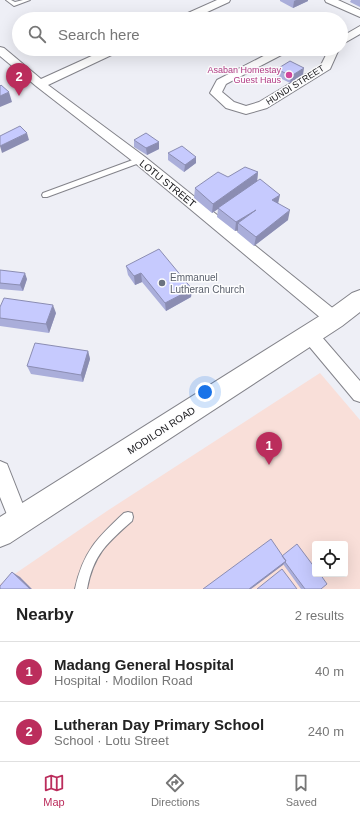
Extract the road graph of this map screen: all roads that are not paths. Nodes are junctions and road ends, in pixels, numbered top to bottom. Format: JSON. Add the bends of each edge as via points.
{"nodes":[{"id":1,"x":8,"y":0,"type":"edge"},
{"id":2,"x":28,"y":0,"type":"edge"},
{"id":3,"x":225,"y":0,"type":"edge"},
{"id":4,"x":330,"y":0,"type":"edge"},
{"id":5,"x":198,"y":12,"type":"edge"},
{"id":6,"x":360,"y":14,"type":"edge"},
{"id":7,"x":360,"y":29,"type":"edge"},
{"id":8,"x":348,"y":37,"type":"edge"},
{"id":9,"x":0,"y":50,"type":"edge"},
{"id":10,"x":101,"y":56,"type":"edge"},
{"id":11,"x":272,"y":56,"type":"edge"},
{"id":12,"x":331,"y":56,"type":"edge"},
{"id":13,"x":40,"y":84,"type":"junction"},
{"id":14,"x":140,"y":160,"type":"junction"},
{"id":15,"x":45,"y":195,"type":"dead end"},
{"id":16,"x":360,"y":299,"type":"edge"},
{"id":17,"x":334,"y":319,"type":"junction"},
{"id":18,"x":309,"y":334,"type":"junction"},
{"id":19,"x":360,"y":394,"type":"edge"},
{"id":20,"x":0,"y":471,"type":"edge"},
{"id":21,"x":128,"y":517,"type":"dead end"},
{"id":22,"x":9,"y":526,"type":"edge"},
{"id":23,"x":81,"y":589,"type":"edge"}],
"edges":[{"from":1,"to":2,"type":"lane","via":[[14,4]]},
{"from":3,"to":5,"type":"street"},
{"from":4,"to":6,"type":"street"},
{"from":7,"to":8,"type":"street"},
{"from":9,"to":13,"type":"street","name":"LOTU STREET"},
{"from":10,"to":13,"type":"street"},
{"from":11,"to":12,"type":"street","name":"HUNDI STREET","via":[[222,82],[216,93],[230,105],[246,110],[263,105],[326,67]]},
{"from":13,"to":14,"type":"street","name":"LOTU STREET"},
{"from":14,"to":15,"type":"lane"},
{"from":14,"to":17,"type":"street","name":"LOTU STREET"},
{"from":16,"to":17,"type":"main road","name":"MODILON ROAD"},
{"from":17,"to":18,"type":"main road","name":"MODILON ROAD"},
{"from":18,"to":19,"type":"street"},
{"from":18,"to":22,"type":"main road","name":"MODILON ROAD"},
{"from":20,"to":22,"type":"street"},
{"from":21,"to":23,"type":"lane","via":[[98,545],[83,573]]}]}
